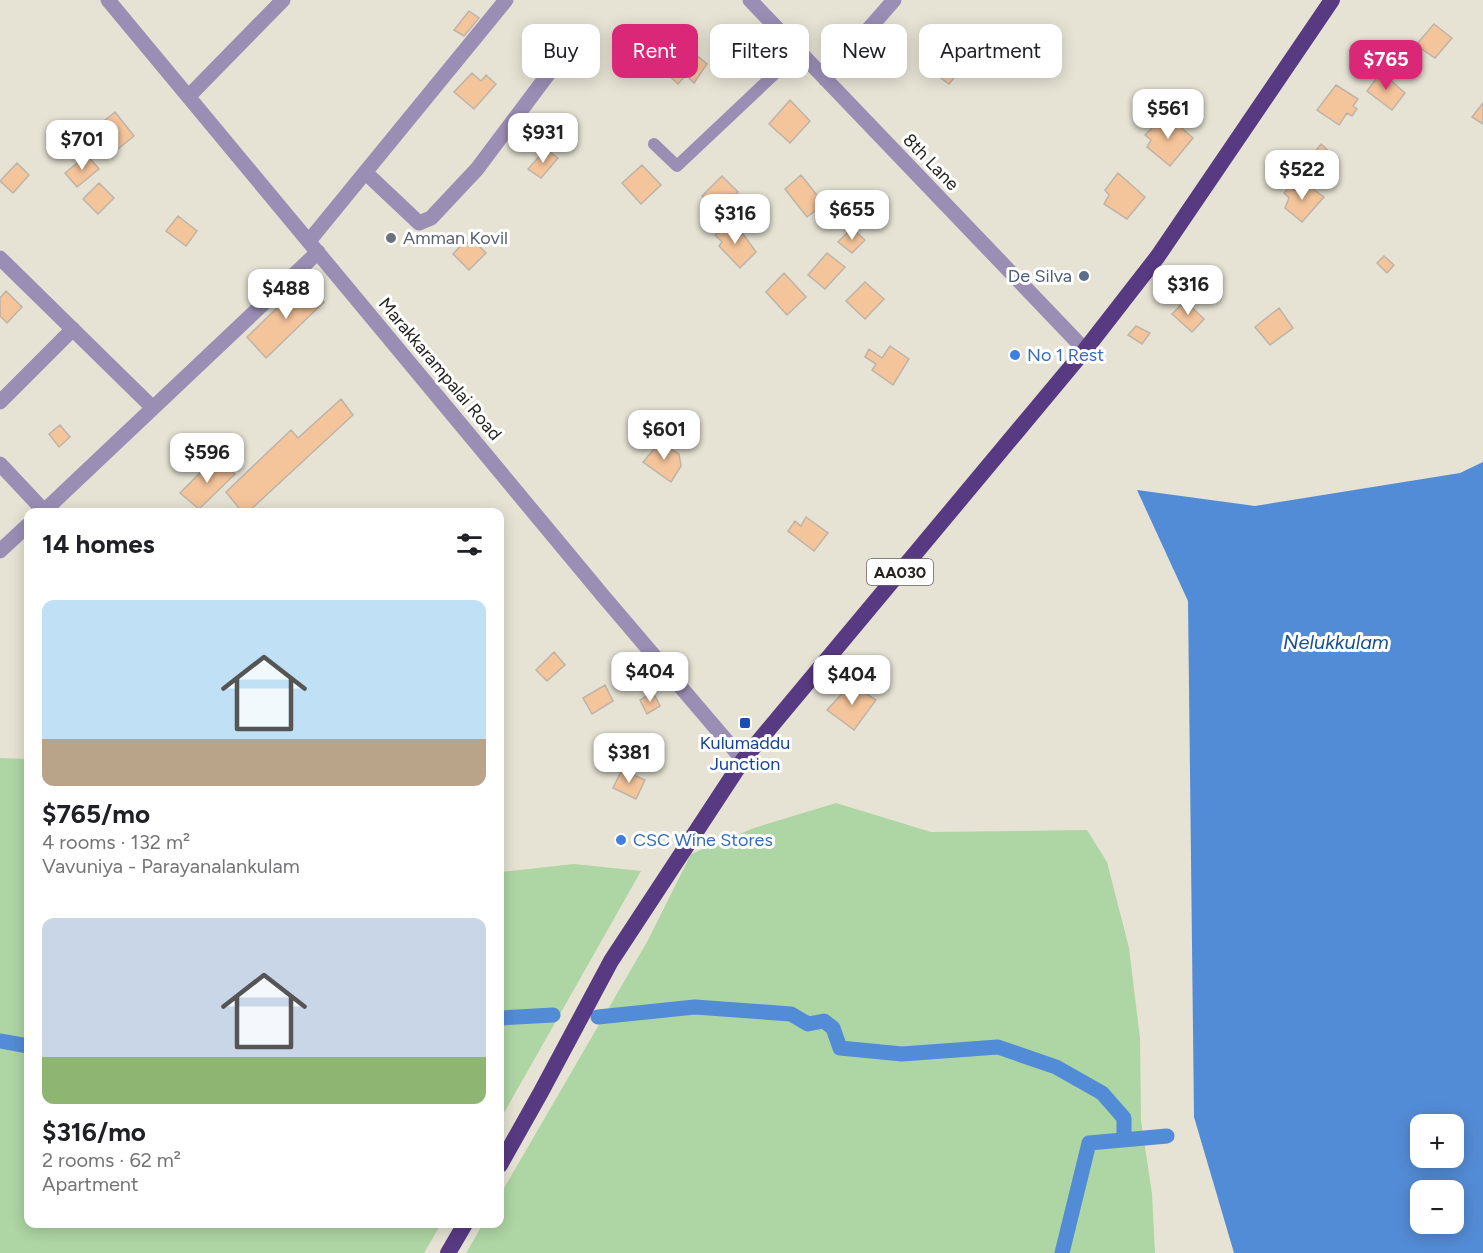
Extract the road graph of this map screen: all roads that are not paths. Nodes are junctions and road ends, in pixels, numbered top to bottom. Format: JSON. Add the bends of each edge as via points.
{"nodes":[{"id":1,"x":108,"y":0,"type":"edge"},
{"id":2,"x":283,"y":0,"type":"edge"},
{"id":3,"x":506,"y":0,"type":"edge"},
{"id":4,"x":750,"y":0,"type":"edge"},
{"id":5,"x":894,"y":0,"type":"edge"},
{"id":6,"x":1332,"y":0,"type":"edge"},
{"id":7,"x":773,"y":24,"type":"edge"},
{"id":8,"x":809,"y":62,"type":"edge"},
{"id":9,"x":545,"y":78,"type":"edge"},
{"id":10,"x":770,"y":78,"type":"edge"},
{"id":11,"x":825,"y":80,"type":"junction"},
{"id":12,"x":189,"y":96,"type":"junction"},
{"id":13,"x":654,"y":144,"type":"dead end"},
{"id":14,"x":366,"y":173,"type":"junction"},
{"id":15,"x":314,"y":247,"type":"junction"},
{"id":16,"x":0,"y":258,"type":"edge"},
{"id":17,"x":74,"y":329,"type":"junction"},
{"id":18,"x":1085,"y":351,"type":"junction"},
{"id":19,"x":0,"y":402,"type":"edge"},
{"id":20,"x":152,"y":407,"type":"junction"},
{"id":21,"x":0,"y":464,"type":"edge"},
{"id":22,"x":39,"y":508,"type":"edge"},
{"id":23,"x":47,"y":508,"type":"edge"},
{"id":24,"x":24,"y":529,"type":"edge"},
{"id":25,"x":0,"y":551,"type":"edge"},
{"id":26,"x":743,"y":760,"type":"junction"},
{"id":27,"x":504,"y":1158,"type":"edge"},
{"id":28,"x":463,"y":1228,"type":"edge"},
{"id":29,"x":448,"y":1253,"type":"edge"}],
"edges":[{"from":1,"to":12,"type":"street","name":"Marakkarampalai Road"},
{"from":2,"to":12,"type":"street"},
{"from":3,"to":14,"type":"street"},
{"from":4,"to":7,"type":"street","name":"8th Lane"},
{"from":5,"to":11,"type":"street"},
{"from":6,"to":18,"type":"highway","number":"AA030","via":[[1158,256]]},
{"from":8,"to":11,"type":"street","name":"8th Lane"},
{"from":9,"to":14,"type":"street","via":[[477,169],[431,218],[418,222]]},
{"from":10,"to":13,"type":"street","via":[[677,166]]},
{"from":11,"to":18,"type":"street","name":"8th Lane"},
{"from":12,"to":15,"type":"street","name":"Marakkarampalai Road"},
{"from":14,"to":15,"type":"street"},
{"from":15,"to":20,"type":"street"},
{"from":15,"to":26,"type":"street","name":"Marakkarampalai Road"},
{"from":16,"to":17,"type":"street"},
{"from":17,"to":19,"type":"street"},
{"from":17,"to":20,"type":"street"},
{"from":18,"to":26,"type":"highway","number":"AA030"},
{"from":20,"to":23,"type":"street"},
{"from":21,"to":22,"type":"street"},
{"from":24,"to":25,"type":"street"},
{"from":26,"to":27,"type":"highway","number":"AA030","via":[[611,961]]},
{"from":28,"to":29,"type":"highway"}]}
